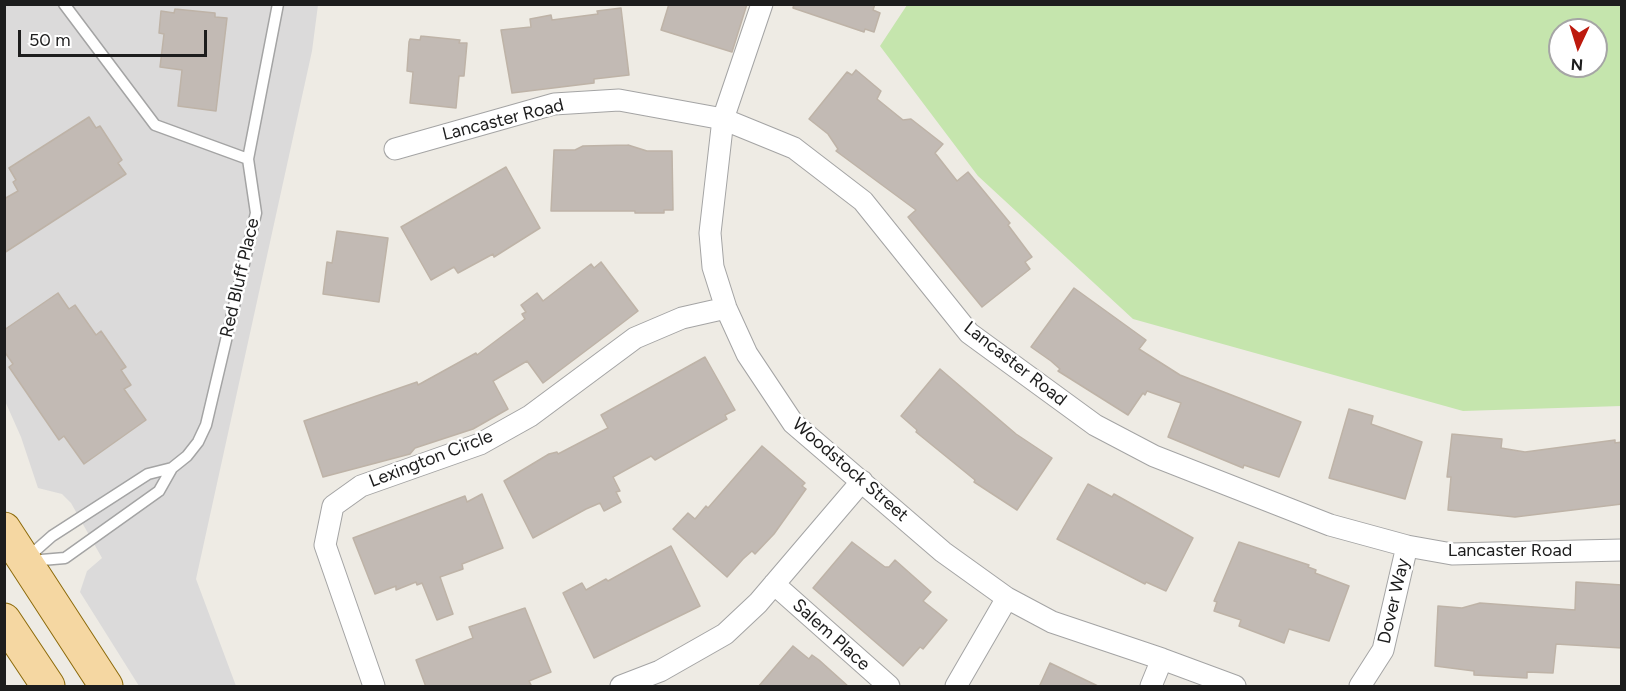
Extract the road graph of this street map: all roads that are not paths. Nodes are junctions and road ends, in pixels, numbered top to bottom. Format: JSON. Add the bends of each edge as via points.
{"nodes":[{"id":1,"x":64,"y":4,"type":"edge"},
{"id":2,"x":278,"y":4,"type":"edge"},
{"id":3,"x":762,"y":4,"type":"edge"},
{"id":4,"x":723,"y":119,"type":"junction"},
{"id":5,"x":395,"y":149,"type":"dead end"},
{"id":6,"x":248,"y":159,"type":"junction"},
{"id":7,"x":726,"y":308,"type":"junction"},
{"id":8,"x":172,"y":468,"type":"junction"},
{"id":9,"x":862,"y":481,"type":"junction"},
{"id":10,"x":4,"y":529,"type":"edge"},
{"id":11,"x":1407,"y":546,"type":"junction"},
{"id":12,"x":1622,"y":550,"type":"edge"},
{"id":13,"x":14,"y":568,"type":"edge"},
{"id":14,"x":774,"y":584,"type":"junction"},
{"id":15,"x":1007,"y":598,"type":"junction"},
{"id":16,"x":4,"y":620,"type":"edge"},
{"id":17,"x":1162,"y":658,"type":"junction"},
{"id":18,"x":48,"y":687,"type":"edge"},
{"id":19,"x":106,"y":687,"type":"edge"},
{"id":20,"x":374,"y":687,"type":"edge"},
{"id":21,"x":621,"y":687,"type":"edge"},
{"id":22,"x":889,"y":687,"type":"edge"},
{"id":23,"x":956,"y":687,"type":"edge"},
{"id":24,"x":1151,"y":687,"type":"edge"},
{"id":25,"x":1235,"y":687,"type":"edge"},
{"id":26,"x":1360,"y":687,"type":"edge"}],
"edges":[{"from":1,"to":6,"type":"lane","via":[[154,125]]},
{"from":2,"to":6,"type":"lane","name":"Red Bluff Place"},
{"from":3,"to":4,"type":"street","name":"Woodstock Street"},
{"from":4,"to":5,"type":"street","name":"Lancaster Road","via":[[619,100],[555,104]]},
{"from":4,"to":7,"type":"street","name":"Woodstock Street","via":[[710,233],[713,267]]},
{"from":4,"to":11,"type":"street","name":"Lancaster Road","via":[[794,148],[863,201],[969,333],[1095,425],[1155,456],[1330,525]]},
{"from":6,"to":8,"type":"lane","name":"Red Bluff Place","via":[[256,213],[211,405],[198,442]]},
{"from":7,"to":9,"type":"street","name":"Woodstock Street","via":[[747,354],[793,423]]},
{"from":7,"to":20,"type":"street","name":"Lexington Circle","via":[[682,318],[635,338],[530,416],[490,439],[361,486],[333,506],[325,545]]},
{"from":8,"to":13,"type":"lane","name":"Red Bluff Place","via":[[148,474],[52,536]]},
{"from":8,"to":13,"type":"lane","name":"Red Bluff Place","via":[[159,491],[65,558]]},
{"from":9,"to":14,"type":"street"},
{"from":9,"to":15,"type":"street","name":"Woodstock Street","via":[[943,552]]},
{"from":10,"to":13,"type":"main road"},
{"from":11,"to":12,"type":"street","name":"Lancaster Road","via":[[1452,554]]},
{"from":11,"to":26,"type":"street","name":"Dover Way","via":[[1383,650]]},
{"from":13,"to":19,"type":"main road"},
{"from":14,"to":21,"type":"street","via":[[725,634],[660,671]]},
{"from":14,"to":22,"type":"street","name":"Salem Place"},
{"from":15,"to":17,"type":"street","name":"Woodstock Street","via":[[1052,622]]},
{"from":15,"to":23,"type":"street"},
{"from":16,"to":18,"type":"main road"},
{"from":17,"to":24,"type":"street"},
{"from":17,"to":25,"type":"street","name":"Woodstock Street"}]}
